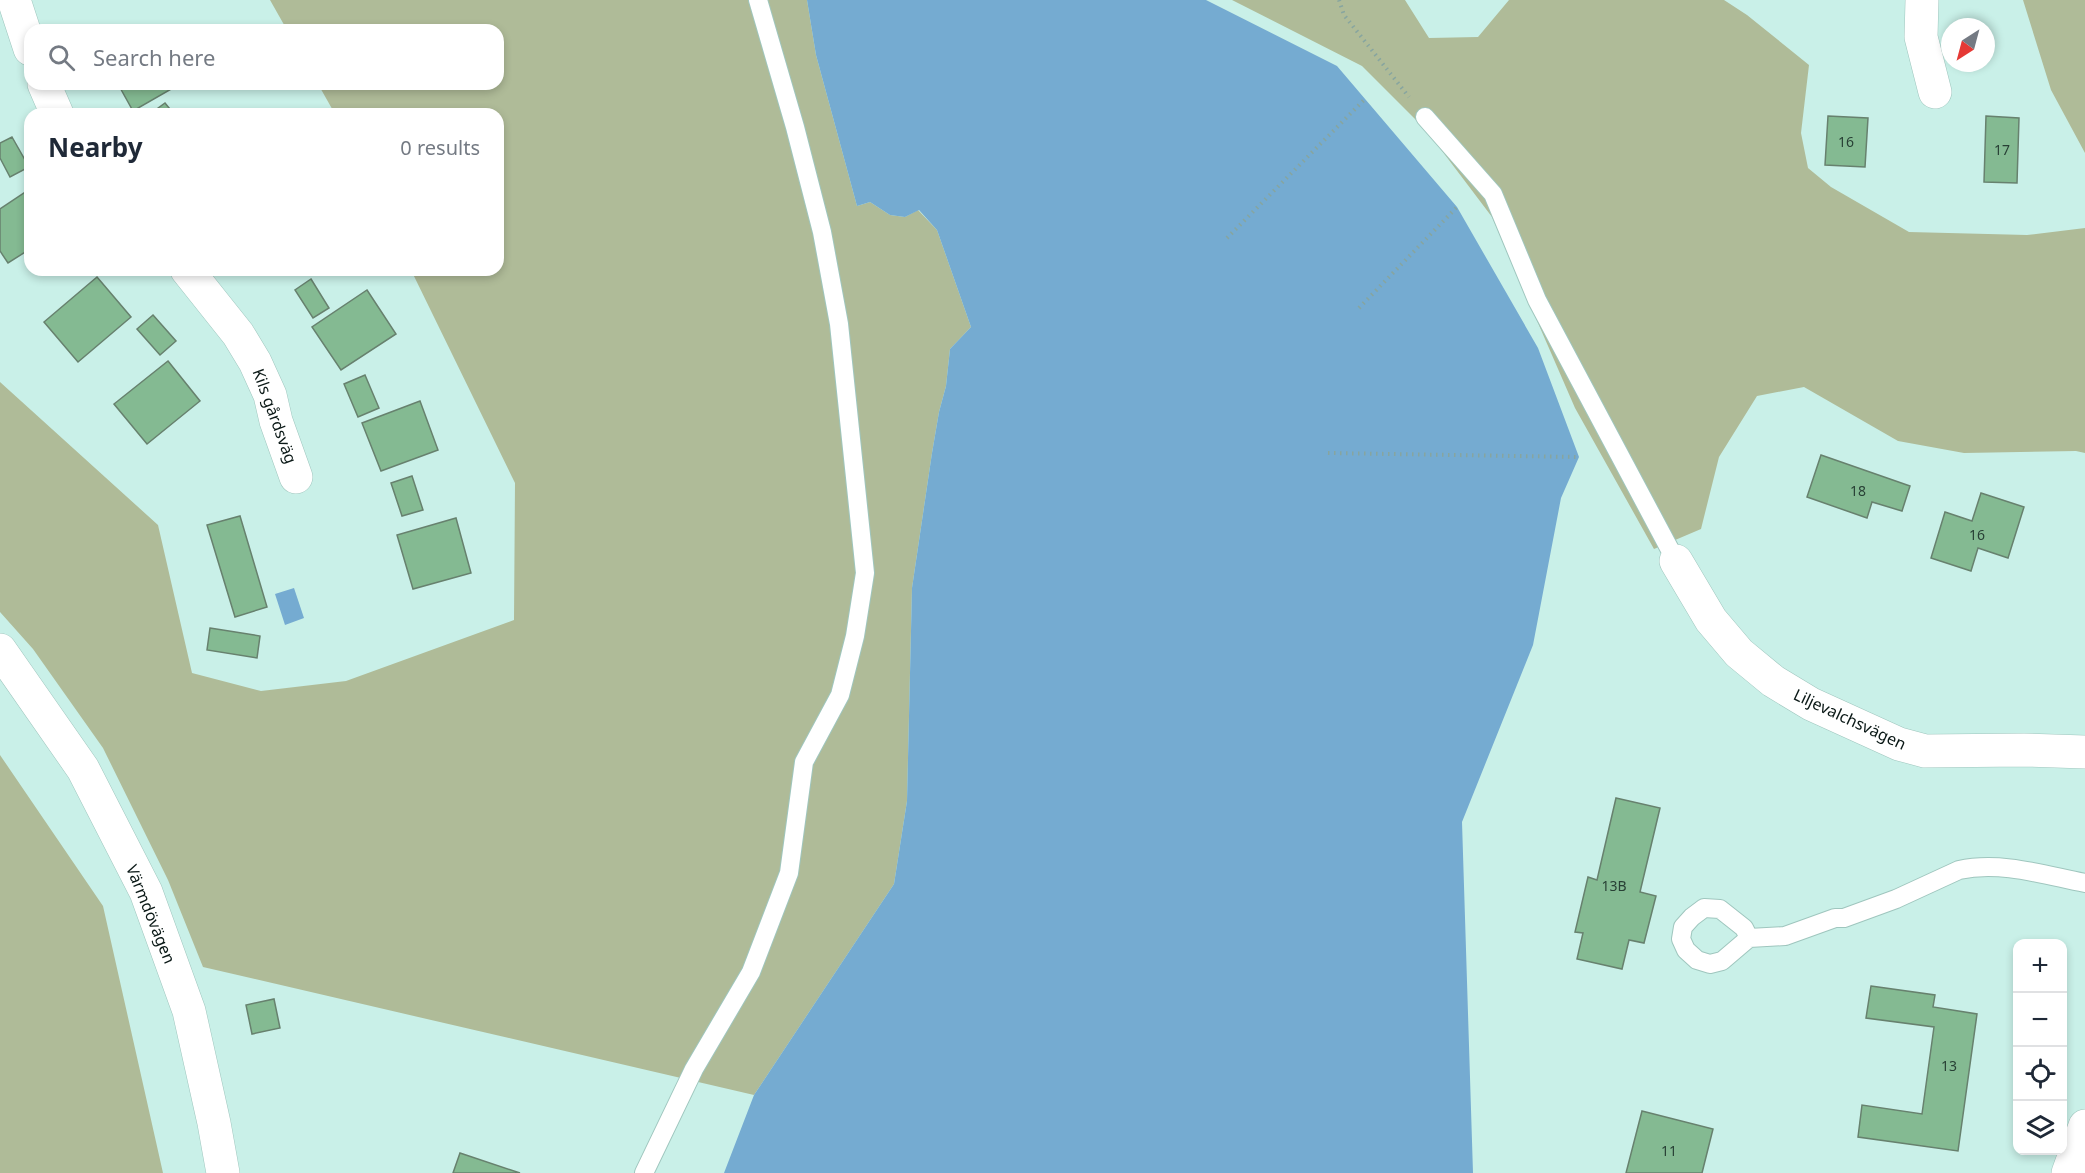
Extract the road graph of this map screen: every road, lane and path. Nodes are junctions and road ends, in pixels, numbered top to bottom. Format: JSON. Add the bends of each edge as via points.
{"nodes":[{"id":1,"x":14,"y":0,"type":"edge"},
{"id":2,"x":758,"y":0,"type":"edge"},
{"id":3,"x":1339,"y":0,"type":"edge"},
{"id":4,"x":1922,"y":0,"type":"edge"},
{"id":5,"x":24,"y":31,"type":"edge"},
{"id":6,"x":47,"y":90,"type":"edge"},
{"id":7,"x":1935,"y":93,"type":"dead end"},
{"id":8,"x":1365,"y":99,"type":"dead end"},
{"id":9,"x":54,"y":108,"type":"edge"},
{"id":10,"x":1425,"y":117,"type":"joint"},
{"id":11,"x":1456,"y":207,"type":"dead end"},
{"id":12,"x":1227,"y":238,"type":"dead end"},
{"id":13,"x":193,"y":276,"type":"edge"},
{"id":14,"x":1359,"y":308,"type":"dead end"},
{"id":15,"x":1328,"y":453,"type":"dead end"},
{"id":16,"x":1579,"y":457,"type":"dead end"},
{"id":17,"x":296,"y":477,"type":"dead end"},
{"id":18,"x":1676,"y":561,"type":"joint"},
{"id":19,"x":0,"y":650,"type":"edge"},
{"id":20,"x":2085,"y":752,"type":"edge"},
{"id":21,"x":2085,"y":883,"type":"edge"},
{"id":22,"x":1749,"y":938,"type":"dead end"},
{"id":23,"x":2085,"y":1126,"type":"edge"},
{"id":24,"x":223,"y":1173,"type":"edge"},
{"id":25,"x":644,"y":1173,"type":"edge"},
{"id":26,"x":2068,"y":1173,"type":"edge"}],
"edges":[{"from":1,"to":5,"type":"street"},
{"from":2,"to":25,"type":"lane","via":[[822,232],[839,324],[865,573],[840,694],[804,762],[789,873],[751,972],[694,1069]]},
{"from":3,"to":10,"type":"path","via":[[1344,15]]},
{"from":4,"to":7,"type":"street","via":[[1921,37]]},
{"from":6,"to":9,"type":"street"},
{"from":8,"to":12,"type":"path"},
{"from":10,"to":18,"type":"lane","via":[[1493,194],[1537,300]]},
{"from":11,"to":14,"type":"path"},
{"from":13,"to":17,"type":"street","name":"Kils gårdsväg","via":[[255,362],[270,395]]},
{"from":15,"to":16,"type":"path"},
{"from":18,"to":20,"type":"street","name":"Liljevalchsvägen","via":[[1712,620],[1739,653],[1773,681],[1811,704],[1899,744],[1925,751]]},
{"from":19,"to":24,"type":"street","name":"Värmdövägen","via":[[83,769],[146,892],[189,1011]]},
{"from":21,"to":22,"type":"lane","via":[[2000,867],[1970,868],[1844,918],[1785,936]]},
{"from":23,"to":26,"type":"street"}]}
